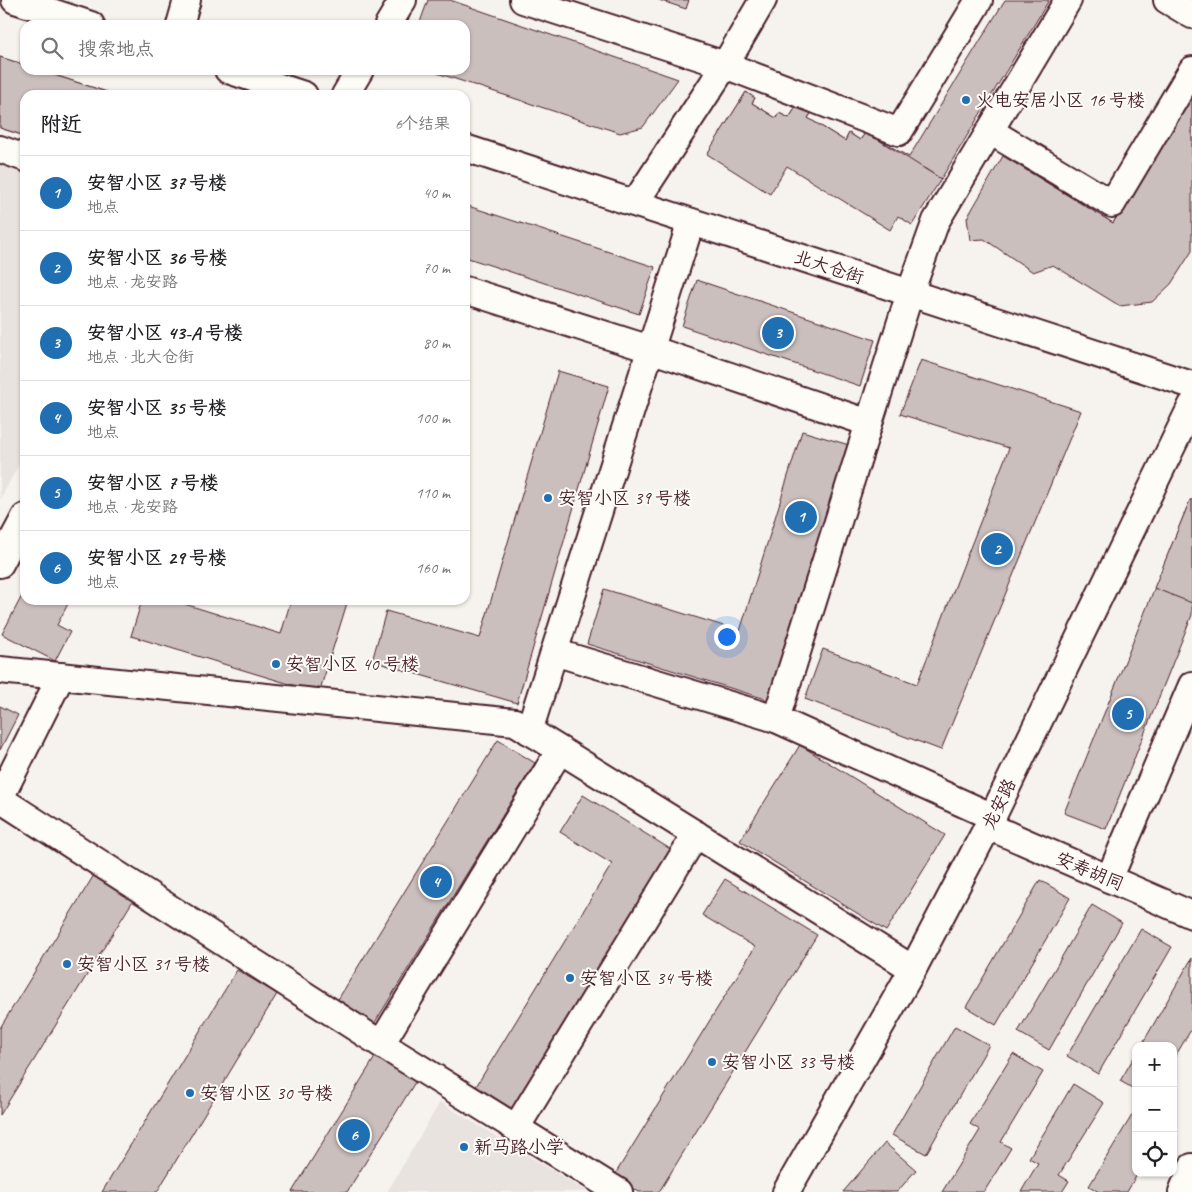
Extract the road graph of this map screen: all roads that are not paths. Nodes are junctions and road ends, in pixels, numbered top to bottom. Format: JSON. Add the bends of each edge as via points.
{"nodes":[{"id":1,"x":15,"y":0,"type":"edge"},
{"id":2,"x":187,"y":0,"type":"edge"},
{"id":3,"x":403,"y":0,"type":"edge"},
{"id":4,"x":522,"y":0,"type":"edge"},
{"id":5,"x":763,"y":0,"type":"edge"},
{"id":6,"x":980,"y":0,"type":"edge"},
{"id":7,"x":1068,"y":0,"type":"edge"},
{"id":8,"x":1167,"y":0,"type":"edge"},
{"id":9,"x":1192,"y":15,"type":"edge"},
{"id":10,"x":76,"y":20,"type":"edge"},
{"id":11,"x":181,"y":20,"type":"edge"},
{"id":12,"x":391,"y":20,"type":"edge"},
{"id":13,"x":725,"y":65,"type":"junction"},
{"id":14,"x":1192,"y":70,"type":"edge"},
{"id":15,"x":235,"y":75,"type":"edge"},
{"id":16,"x":357,"y":75,"type":"edge"},
{"id":17,"x":252,"y":87,"type":"edge"},
{"id":18,"x":272,"y":90,"type":"edge"},
{"id":19,"x":348,"y":90,"type":"edge"},
{"id":20,"x":990,"y":131,"type":"junction"},
{"id":21,"x":0,"y":149,"type":"edge"},
{"id":22,"x":470,"y":150,"type":"edge"},
{"id":23,"x":20,"y":156,"type":"edge"},
{"id":24,"x":635,"y":203,"type":"junction"},
{"id":25,"x":691,"y":222,"type":"junction"},
{"id":26,"x":470,"y":292,"type":"edge"},
{"id":27,"x":910,"y":293,"type":"junction"},
{"id":28,"x":650,"y":349,"type":"junction"},
{"id":29,"x":1192,"y":385,"type":"edge"},
{"id":30,"x":1192,"y":405,"type":"edge"},
{"id":31,"x":869,"y":423,"type":"junction"},
{"id":32,"x":20,"y":526,"type":"edge"},
{"id":33,"x":0,"y":564,"type":"edge"},
{"id":34,"x":554,"y":652,"type":"junction"},
{"id":35,"x":0,"y":670,"type":"edge"},
{"id":36,"x":61,"y":676,"type":"junction"},
{"id":37,"x":1192,"y":684,"type":"edge"},
{"id":38,"x":776,"y":719,"type":"junction"},
{"id":39,"x":529,"y":731,"type":"junction"},
{"id":40,"x":560,"y":750,"type":"junction"},
{"id":41,"x":0,"y":798,"type":"edge"},
{"id":42,"x":991,"y":822,"type":"junction"},
{"id":43,"x":696,"y":834,"type":"junction"},
{"id":44,"x":1110,"y":879,"type":"junction"},
{"id":45,"x":1192,"y":915,"type":"edge"},
{"id":46,"x":913,"y":969,"type":"junction"},
{"id":47,"x":381,"y":1044,"type":"junction"},
{"id":48,"x":516,"y":1128,"type":"junction"},
{"id":49,"x":1192,"y":1168,"type":"edge"},
{"id":50,"x":619,"y":1192,"type":"edge"},
{"id":51,"x":786,"y":1192,"type":"edge"},
{"id":52,"x":1182,"y":1192,"type":"edge"}],
"edges":[{"from":1,"to":10,"type":"street"},
{"from":2,"to":11,"type":"street"},
{"from":3,"to":12,"type":"street"},
{"from":4,"to":13,"type":"street"},
{"from":5,"to":13,"type":"street"},
{"from":6,"to":13,"type":"street","via":[[898,132]]},
{"from":7,"to":20,"type":"street"},
{"from":8,"to":9,"type":"street"},
{"from":13,"to":24,"type":"street"},
{"from":14,"to":20,"type":"street","via":[[1112,204]]},
{"from":15,"to":17,"type":"street"},
{"from":16,"to":19,"type":"street"},
{"from":17,"to":18,"type":"street"},
{"from":20,"to":27,"type":"street","via":[[936,221]]},
{"from":21,"to":23,"type":"street"},
{"from":22,"to":24,"type":"street","name":"北大仓街"},
{"from":24,"to":25,"type":"street","name":"北大仓街"},
{"from":25,"to":27,"type":"street","name":"北大仓街"},
{"from":25,"to":28,"type":"street"},
{"from":26,"to":28,"type":"street"},
{"from":27,"to":29,"type":"street","name":"北大仓街"},
{"from":27,"to":31,"type":"street"},
{"from":28,"to":31,"type":"street"},
{"from":28,"to":34,"type":"street"},
{"from":30,"to":42,"type":"street","name":"龙安路"},
{"from":31,"to":38,"type":"street"},
{"from":32,"to":33,"type":"street"},
{"from":34,"to":38,"type":"street","name":"安寿胡同"},
{"from":34,"to":39,"type":"street"},
{"from":35,"to":36,"type":"street"},
{"from":36,"to":39,"type":"street","via":[[515,722]]},
{"from":36,"to":41,"type":"street"},
{"from":37,"to":44,"type":"street"},
{"from":38,"to":42,"type":"street","name":"安寿胡同"},
{"from":39,"to":40,"type":"street"},
{"from":40,"to":43,"type":"street"},
{"from":40,"to":47,"type":"street"},
{"from":41,"to":47,"type":"street"},
{"from":42,"to":44,"type":"street","name":"安寿胡同"},
{"from":42,"to":46,"type":"street","name":"龙安路"},
{"from":43,"to":46,"type":"street"},
{"from":43,"to":48,"type":"street"},
{"from":44,"to":45,"type":"street","name":"安寿胡同"},
{"from":46,"to":51,"type":"street","name":"龙安路"},
{"from":47,"to":48,"type":"street"},
{"from":48,"to":50,"type":"street"},
{"from":49,"to":52,"type":"street"}]}
